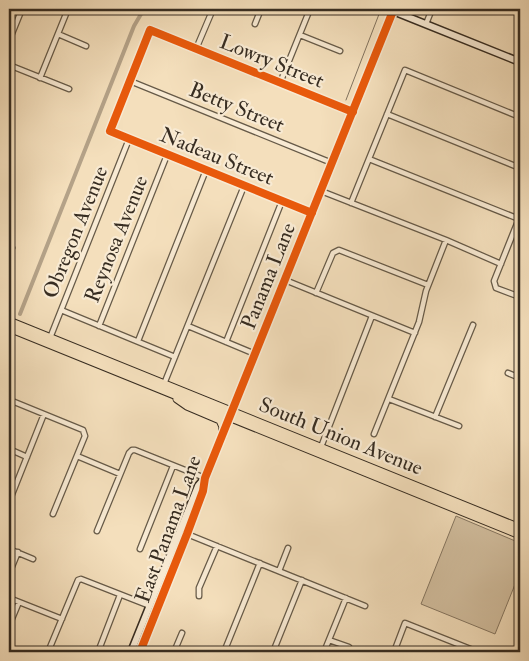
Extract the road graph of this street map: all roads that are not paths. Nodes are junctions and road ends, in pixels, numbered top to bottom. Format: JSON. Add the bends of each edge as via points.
{"nodes":[{"id":1,"x":22,"y":9,"type":"edge"},
{"id":2,"x":68,"y":9,"type":"edge"},
{"id":3,"x":213,"y":9,"type":"edge"},
{"id":4,"x":261,"y":9,"type":"edge"},
{"id":5,"x":310,"y":9,"type":"edge"},
{"id":6,"x":392,"y":9,"type":"edge"},
{"id":7,"x":432,"y":9,"type":"edge"},
{"id":8,"x":9,"y":21,"type":"edge"},
{"id":9,"x":16,"y":24,"type":"junction"},
{"id":10,"x":255,"y":24,"type":"dead end"},
{"id":11,"x":426,"y":24,"type":"junction"},
{"id":12,"x":58,"y":34,"type":"junction"},
{"id":13,"x":300,"y":35,"type":"junction"},
{"id":14,"x":9,"y":41,"type":"edge"},
{"id":15,"x":86,"y":46,"type":"dead end"},
{"id":16,"x":196,"y":49,"type":"junction"},
{"id":17,"x":340,"y":51,"type":"dead end"},
{"id":18,"x":520,"y":62,"type":"edge"},
{"id":19,"x":9,"y":65,"type":"edge"},
{"id":20,"x":40,"y":78,"type":"junction"},
{"id":21,"x":130,"y":81,"type":"junction"},
{"id":22,"x":280,"y":83,"type":"junction"},
{"id":23,"x":69,"y":90,"type":"dead end"},
{"id":24,"x":352,"y":112,"type":"junction"},
{"id":25,"x":387,"y":114,"type":"junction"},
{"id":26,"x":520,"y":117,"type":"edge"},
{"id":27,"x":129,"y":139,"type":"junction"},
{"id":28,"x":168,"y":155,"type":"junction"},
{"id":29,"x":369,"y":159,"type":"junction"},
{"id":30,"x":332,"y":163,"type":"junction"},
{"id":31,"x":520,"y":168,"type":"edge"},
{"id":32,"x":206,"y":170,"type":"junction"},
{"id":33,"x":244,"y":186,"type":"junction"},
{"id":34,"x":321,"y":191,"type":"junction"},
{"id":35,"x":282,"y":201,"type":"junction"},
{"id":36,"x":351,"y":203,"type":"junction"},
{"id":37,"x":312,"y":213,"type":"junction"},
{"id":38,"x":520,"y":217,"type":"edge"},
{"id":39,"x":446,"y":240,"type":"junction"},
{"id":40,"x":501,"y":264,"type":"junction"},
{"id":41,"x":285,"y":280,"type":"junction"},
{"id":42,"x":428,"y":285,"type":"junction"},
{"id":43,"x":316,"y":293,"type":"junction"},
{"id":44,"x":520,"y":297,"type":"edge"},
{"id":45,"x":61,"y":310,"type":"junction"},
{"id":46,"x":372,"y":316,"type":"junction"},
{"id":47,"x":9,"y":321,"type":"edge"},
{"id":48,"x":473,"y":325,"type":"dead end"},
{"id":49,"x":99,"y":326,"type":"junction"},
{"id":50,"x":188,"y":326,"type":"junction"},
{"id":51,"x":9,"y":328,"type":"edge"},
{"id":52,"x":415,"y":333,"type":"junction"},
{"id":53,"x":50,"y":338,"type":"junction"},
{"id":54,"x":138,"y":341,"type":"junction"},
{"id":55,"x":226,"y":342,"type":"junction"},
{"id":56,"x":256,"y":354,"type":"junction"},
{"id":57,"x":175,"y":357,"type":"junction"},
{"id":58,"x":508,"y":373,"type":"dead end"},
{"id":59,"x":520,"y":378,"type":"edge"},
{"id":60,"x":164,"y":384,"type":"junction"},
{"id":61,"x":154,"y":387,"type":"junction"},
{"id":62,"x":171,"y":394,"type":"junction"},
{"id":63,"x":191,"y":394,"type":"junction"},
{"id":64,"x":389,"y":399,"type":"junction"},
{"id":65,"x":12,"y":401,"type":"dead end"},
{"id":66,"x":44,"y":414,"type":"junction"},
{"id":67,"x":231,"y":414,"type":"junction"},
{"id":68,"x":435,"y":417,"type":"junction"},
{"id":69,"x":459,"y":426,"type":"dead end"},
{"id":70,"x":374,"y":434,"type":"dead end"},
{"id":71,"x":222,"y":437,"type":"junction"},
{"id":72,"x":321,"y":447,"type":"junction"},
{"id":73,"x":9,"y":450,"type":"edge"},
{"id":74,"x":77,"y":456,"type":"junction"},
{"id":75,"x":27,"y":457,"type":"junction"},
{"id":76,"x":173,"y":466,"type":"junction"},
{"id":77,"x":120,"y":474,"type":"junction"},
{"id":78,"x":205,"y":478,"type":"junction"},
{"id":79,"x":198,"y":488,"type":"junction"},
{"id":80,"x":404,"y":488,"type":"junction"},
{"id":81,"x":440,"y":496,"type":"junction"},
{"id":82,"x":9,"y":500,"type":"edge"},
{"id":83,"x":446,"y":505,"type":"junction"},
{"id":84,"x":477,"y":510,"type":"junction"},
{"id":85,"x":53,"y":514,"type":"dead end"},
{"id":86,"x":520,"y":528,"type":"edge"},
{"id":87,"x":97,"y":531,"type":"dead end"},
{"id":88,"x":188,"y":534,"type":"junction"},
{"id":89,"x":520,"y":535,"type":"edge"},
{"id":90,"x":216,"y":546,"type":"junction"},
{"id":91,"x":288,"y":548,"type":"dead end"},
{"id":92,"x":9,"y":549,"type":"edge"},
{"id":93,"x":140,"y":549,"type":"dead end"},
{"id":94,"x":18,"y":552,"type":"junction"},
{"id":95,"x":33,"y":559,"type":"dead end"},
{"id":96,"x":260,"y":563,"type":"junction"},
{"id":97,"x":279,"y":571,"type":"junction"},
{"id":98,"x":9,"y":574,"type":"edge"},
{"id":99,"x":302,"y":580,"type":"junction"},
{"id":100,"x":120,"y":595,"type":"junction"},
{"id":101,"x":198,"y":596,"type":"dead end"},
{"id":102,"x":9,"y":598,"type":"edge"},
{"id":103,"x":346,"y":598,"type":"junction"},
{"id":104,"x":19,"y":602,"type":"junction"},
{"id":105,"x":150,"y":606,"type":"junction"},
{"id":106,"x":365,"y":606,"type":"dead end"},
{"id":107,"x":62,"y":619,"type":"junction"},
{"id":108,"x":9,"y":626,"type":"edge"},
{"id":109,"x":182,"y":633,"type":"dead end"},
{"id":110,"x":329,"y":640,"type":"junction"},
{"id":111,"x":349,"y":648,"type":"dead end"},
{"id":112,"x":48,"y":652,"type":"edge"},
{"id":113,"x":98,"y":652,"type":"edge"},
{"id":114,"x":131,"y":652,"type":"edge"},
{"id":115,"x":140,"y":652,"type":"edge"},
{"id":116,"x":174,"y":652,"type":"edge"},
{"id":117,"x":224,"y":652,"type":"edge"},
{"id":118,"x":274,"y":652,"type":"edge"},
{"id":119,"x":324,"y":652,"type":"edge"},
{"id":120,"x":394,"y":652,"type":"edge"},
{"id":121,"x":478,"y":652,"type":"edge"}],
"edges":[{"from":1,"to":9,"type":"street"},
{"from":2,"to":12,"type":"street"},
{"from":3,"to":16,"type":"street"},
{"from":4,"to":10,"type":"street"},
{"from":5,"to":13,"type":"street"},
{"from":6,"to":11,"type":"main road"},
{"from":6,"to":24,"type":"main road","name":"Panama Lane"},
{"from":7,"to":11,"type":"street"},
{"from":8,"to":9,"type":"street"},
{"from":9,"to":14,"type":"street"},
{"from":11,"to":18,"type":"main road"},
{"from":12,"to":15,"type":"street"},
{"from":12,"to":20,"type":"street"},
{"from":13,"to":17,"type":"street"},
{"from":13,"to":22,"type":"street"},
{"from":16,"to":21,"type":"street","name":"Lowry Street","via":[[150,30]]},
{"from":16,"to":22,"type":"street","name":"Lowry Street"},
{"from":19,"to":20,"type":"street"},
{"from":20,"to":23,"type":"street"},
{"from":21,"to":27,"type":"street","name":"Nadeau Street","via":[[110,132]]},
{"from":21,"to":30,"type":"street","name":"Betty Street"},
{"from":22,"to":24,"type":"street","name":"Lowry Street"},
{"from":24,"to":30,"type":"main road","name":"Panama Lane"},
{"from":25,"to":26,"type":"street","via":[[405,70]]},
{"from":25,"to":29,"type":"street"},
{"from":25,"to":31,"type":"street"},
{"from":27,"to":28,"type":"street","name":"Nadeau Street"},
{"from":27,"to":45,"type":"street","name":"Obregon Avenue"},
{"from":28,"to":32,"type":"street","name":"Nadeau Street"},
{"from":28,"to":49,"type":"street","name":"Reynosa Avenue"},
{"from":29,"to":36,"type":"street"},
{"from":29,"to":38,"type":"street"},
{"from":30,"to":34,"type":"main road","name":"Panama Lane"},
{"from":32,"to":33,"type":"street","name":"Nadeau Street"},
{"from":32,"to":54,"type":"street"},
{"from":33,"to":35,"type":"street","name":"Nadeau Street"},
{"from":33,"to":50,"type":"street"},
{"from":34,"to":36,"type":"street"},
{"from":34,"to":37,"type":"main road","name":"Panama Lane"},
{"from":35,"to":37,"type":"street","name":"Nadeau Street"},
{"from":35,"to":55,"type":"street"},
{"from":36,"to":39,"type":"street"},
{"from":37,"to":41,"type":"main road","name":"Panama Lane"},
{"from":38,"to":40,"type":"street"},
{"from":39,"to":40,"type":"street"},
{"from":39,"to":42,"type":"street"},
{"from":40,"to":44,"type":"street","via":[[494,282],[496,288]]},
{"from":41,"to":43,"type":"street"},
{"from":41,"to":56,"type":"main road","name":"Panama Lane"},
{"from":42,"to":43,"type":"street","via":[[339,250],[333,254]]},
{"from":42,"to":52,"type":"street"},
{"from":43,"to":46,"type":"street"},
{"from":45,"to":49,"type":"street","name":"Reynosa Avenue"},
{"from":45,"to":53,"type":"street","name":"Obregon Avenue"},
{"from":46,"to":52,"type":"street"},
{"from":46,"to":72,"type":"street"},
{"from":47,"to":53,"type":"main road","name":"South Union Avenue"},
{"from":48,"to":68,"type":"street"},
{"from":49,"to":54,"type":"street"},
{"from":50,"to":55,"type":"street"},
{"from":50,"to":57,"type":"street"},
{"from":51,"to":61,"type":"main road","name":"South Union Avenue"},
{"from":52,"to":64,"type":"street"},
{"from":53,"to":60,"type":"main road","name":"South Union Avenue"},
{"from":54,"to":57,"type":"street"},
{"from":55,"to":56,"type":"street"},
{"from":56,"to":67,"type":"main road","name":"Panama Lane"},
{"from":57,"to":60,"type":"street"},
{"from":58,"to":59,"type":"street"},
{"from":60,"to":63,"type":"main road","name":"South Union Avenue"},
{"from":61,"to":62,"type":"main road","name":"South Union Avenue"},
{"from":61,"to":63,"type":"main road","via":[[158,385]]},
{"from":62,"to":67,"type":"main road","name":"South Union Avenue"},
{"from":62,"to":71,"type":"main road","via":[[187,406],[220,420]]},
{"from":63,"to":67,"type":"main road","name":"South Union Avenue"},
{"from":64,"to":68,"type":"street"},
{"from":64,"to":70,"type":"street"},
{"from":65,"to":66,"type":"street"},
{"from":66,"to":74,"type":"street","via":[[85,432]]},
{"from":66,"to":75,"type":"street"},
{"from":67,"to":71,"type":"main road","name":"East Panama Lane"},
{"from":67,"to":72,"type":"main road","name":"South Union Avenue"},
{"from":67,"to":80,"type":"main road","name":"South Union Avenue"},
{"from":68,"to":69,"type":"street"},
{"from":71,"to":78,"type":"main road","name":"East Panama Lane"},
{"from":72,"to":81,"type":"main road","name":"South Union Avenue"},
{"from":73,"to":75,"type":"street"},
{"from":74,"to":77,"type":"street"},
{"from":74,"to":85,"type":"street"},
{"from":75,"to":82,"type":"street"},
{"from":76,"to":77,"type":"street","via":[[132,450]]},
{"from":76,"to":78,"type":"street"},
{"from":76,"to":93,"type":"street"},
{"from":77,"to":87,"type":"street"},
{"from":78,"to":79,"type":"main road","name":"East Panama Lane"},
{"from":78,"to":88,"type":"main road","name":"East Panama Lane"},
{"from":79,"to":88,"type":"main road","via":[[186,527]]},
{"from":79,"to":105,"type":"main road","name":"East Panama Lane"},
{"from":80,"to":81,"type":"main road","via":[[408,486],[434,497]]},
{"from":80,"to":83,"type":"main road","name":"South Union Avenue"},
{"from":81,"to":84,"type":"main road","name":"South Union Avenue"},
{"from":83,"to":84,"type":"main road","via":[[472,512]]},
{"from":83,"to":89,"type":"main road","name":"South Union Avenue"},
{"from":84,"to":86,"type":"main road","name":"South Union Avenue"},
{"from":88,"to":90,"type":"street"},
{"from":88,"to":115,"type":"main road","name":"East Panama Lane"},
{"from":90,"to":96,"type":"street"},
{"from":90,"to":101,"type":"street"},
{"from":91,"to":97,"type":"street"},
{"from":92,"to":94,"type":"street"},
{"from":94,"to":95,"type":"street"},
{"from":94,"to":98,"type":"street"},
{"from":96,"to":97,"type":"street"},
{"from":96,"to":117,"type":"street"},
{"from":97,"to":99,"type":"street"},
{"from":99,"to":103,"type":"street"},
{"from":99,"to":118,"type":"street"},
{"from":100,"to":105,"type":"street"},
{"from":100,"to":107,"type":"street","via":[[78,580]]},
{"from":100,"to":113,"type":"street"},
{"from":102,"to":104,"type":"street"},
{"from":103,"to":106,"type":"street"},
{"from":103,"to":110,"type":"street"},
{"from":104,"to":107,"type":"street"},
{"from":104,"to":108,"type":"street"},
{"from":105,"to":114,"type":"main road","name":"East Panama Lane"},
{"from":105,"to":115,"type":"main road","via":[[152,612],[141,639]]},
{"from":107,"to":112,"type":"street"},
{"from":109,"to":116,"type":"street"},
{"from":110,"to":111,"type":"street"},
{"from":110,"to":119,"type":"street"},
{"from":120,"to":121,"type":"street","via":[[405,623]]}]}
